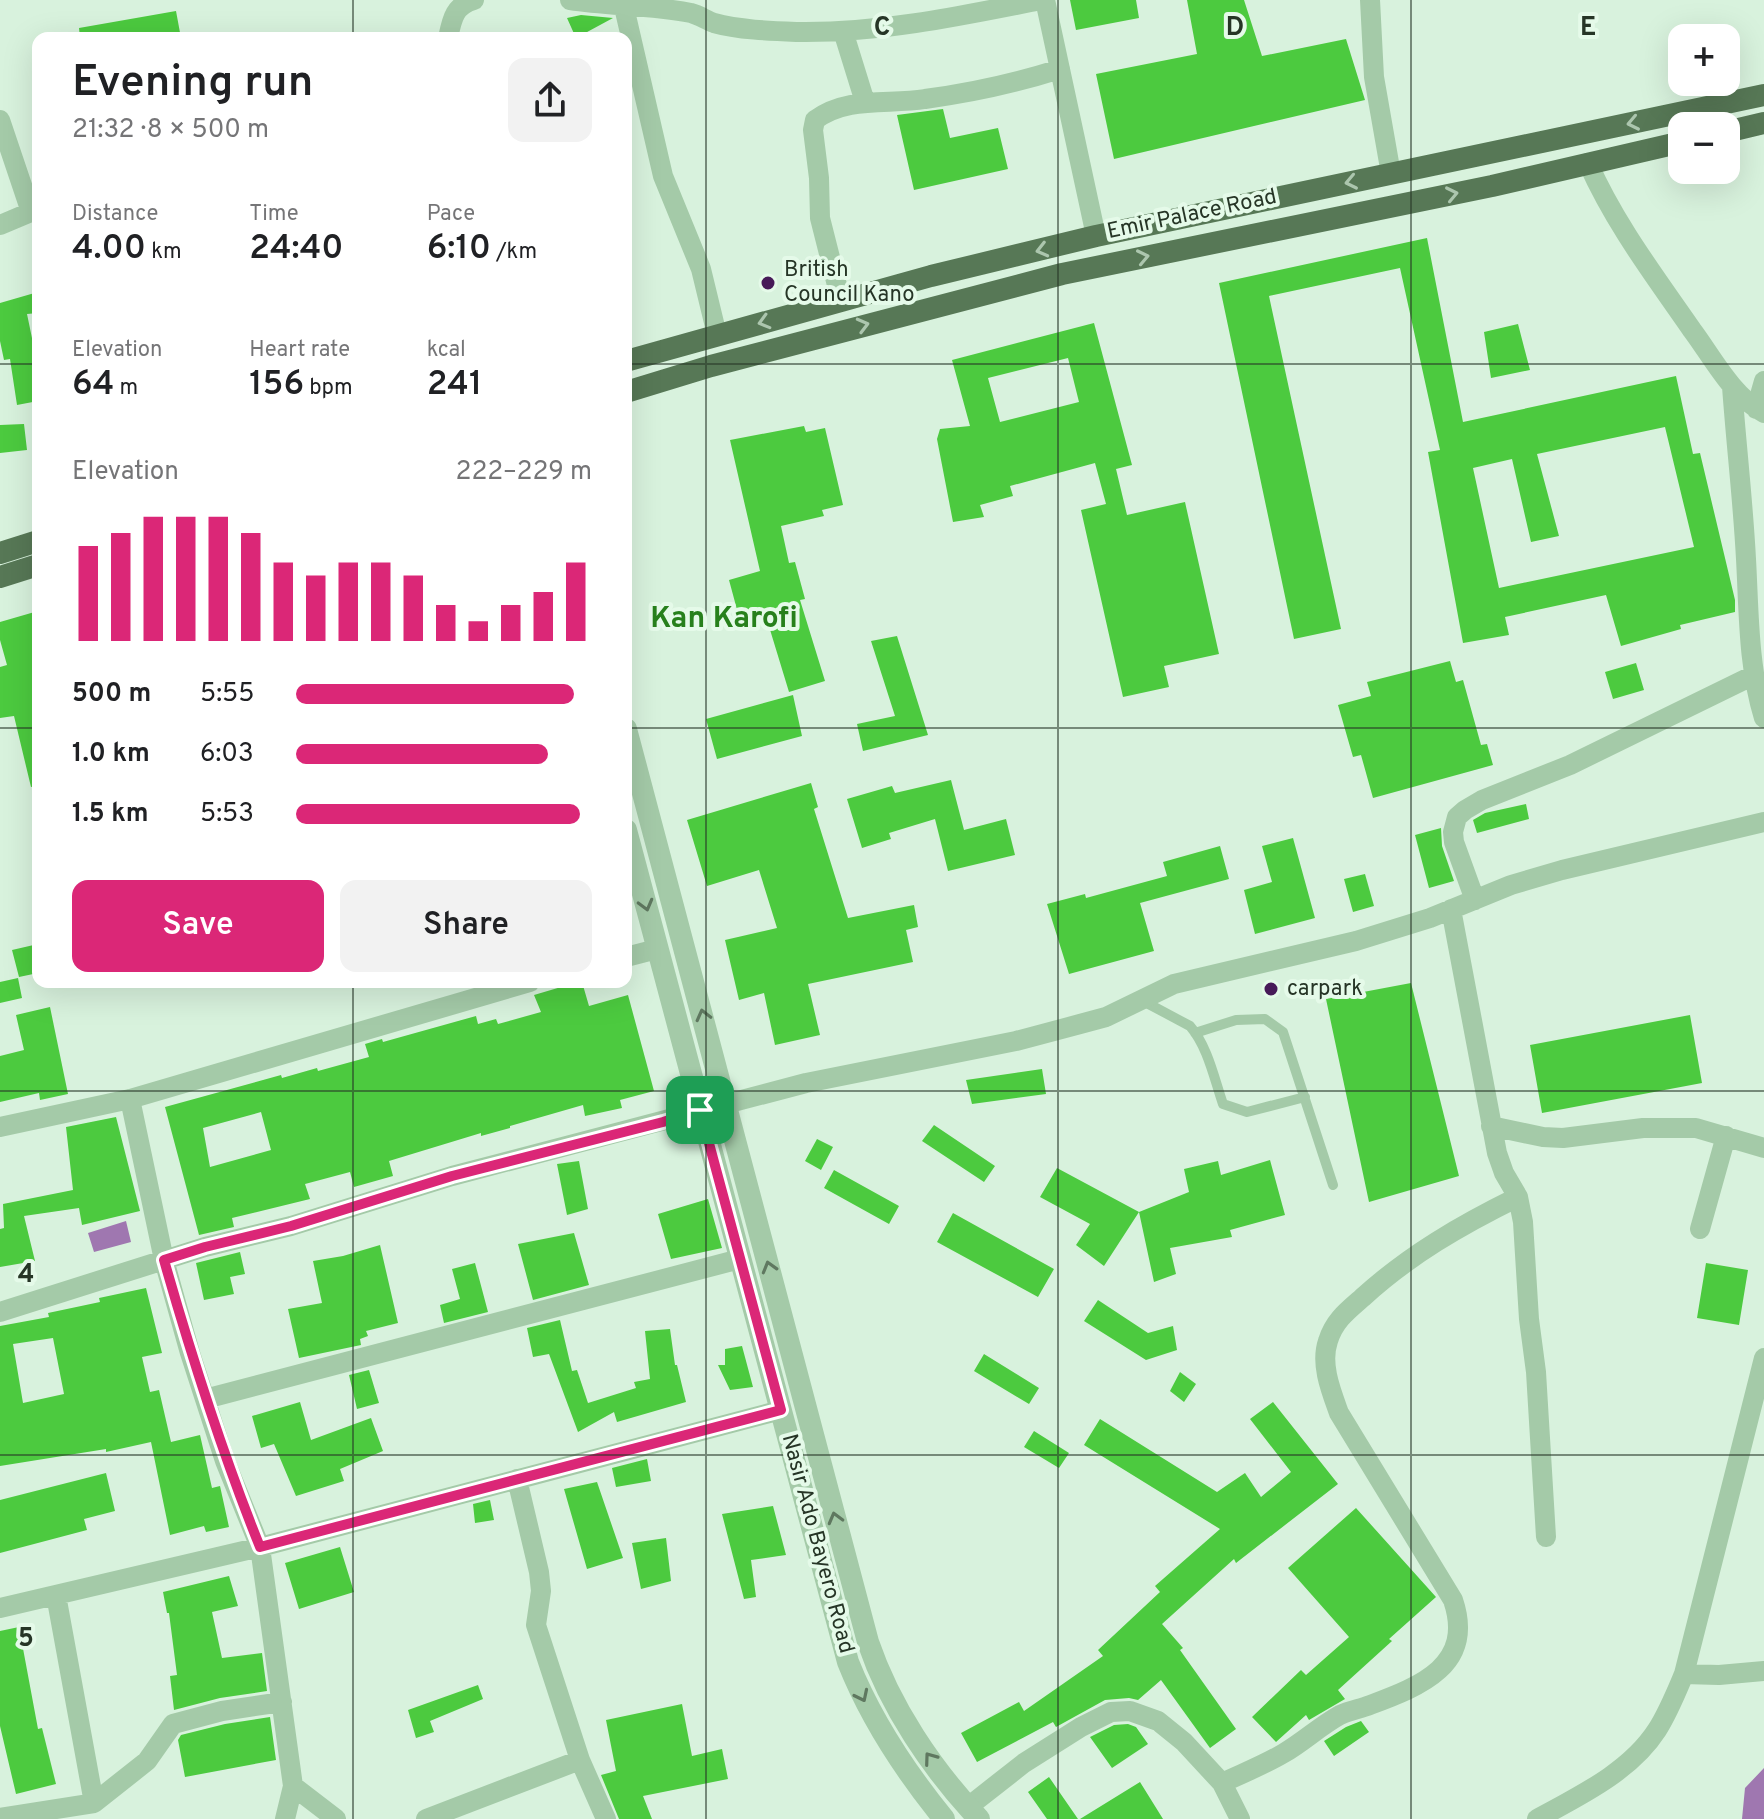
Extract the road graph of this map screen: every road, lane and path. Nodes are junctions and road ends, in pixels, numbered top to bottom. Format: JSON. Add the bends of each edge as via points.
{"nodes":[{"id":1,"x":474,"y":0,"type":"edge"},
{"id":2,"x":570,"y":0,"type":"edge"},
{"id":3,"x":1043,"y":0,"type":"edge"},
{"id":4,"x":1370,"y":0,"type":"edge"},
{"id":5,"x":452,"y":6,"type":"edge"},
{"id":6,"x":624,"y":7,"type":"junction"},
{"id":7,"x":697,"y":7,"type":"edge"},
{"id":8,"x":843,"y":31,"type":"junction"},
{"id":9,"x":449,"y":32,"type":"edge"},
{"id":10,"x":630,"y":32,"type":"edge"},
{"id":11,"x":632,"y":42,"type":"edge"},
{"id":12,"x":1060,"y":69,"type":"junction"},
{"id":13,"x":1764,"y":95,"type":"edge"},
{"id":14,"x":865,"y":102,"type":"junction"},
{"id":15,"x":0,"y":120,"type":"edge"},
{"id":16,"x":1764,"y":123,"type":"edge"},
{"id":17,"x":1740,"y":129,"type":"edge"},
{"id":18,"x":1668,"y":145,"type":"edge"},
{"id":19,"x":1588,"y":163,"type":"junction"},
{"id":20,"x":1391,"y":174,"type":"junction"},
{"id":21,"x":32,"y":206,"type":"edge"},
{"id":22,"x":32,"y":212,"type":"edge"},
{"id":23,"x":0,"y":225,"type":"edge"},
{"id":24,"x":1096,"y":236,"type":"junction"},
{"id":25,"x":931,"y":276,"type":"junction"},
{"id":26,"x":841,"y":301,"type":"junction"},
{"id":27,"x":940,"y":304,"type":"junction"},
{"id":28,"x":717,"y":335,"type":"junction"},
{"id":29,"x":632,"y":359,"type":"edge"},
{"id":30,"x":1764,"y":381,"type":"edge"},
{"id":31,"x":1732,"y":386,"type":"junction"},
{"id":32,"x":632,"y":390,"type":"edge"},
{"id":33,"x":1760,"y":411,"type":"edge"},
{"id":34,"x":32,"y":543,"type":"edge"},
{"id":35,"x":0,"y":553,"type":"edge"},
{"id":36,"x":32,"y":567,"type":"edge"},
{"id":37,"x":0,"y":577,"type":"edge"},
{"id":38,"x":1754,"y":675,"type":"junction"},
{"id":39,"x":1764,"y":718,"type":"edge"},
{"id":40,"x":632,"y":752,"type":"edge"},
{"id":41,"x":1764,"y":822,"type":"edge"},
{"id":42,"x":632,"y":853,"type":"edge"},
{"id":43,"x":1475,"y":900,"type":"junction"},
{"id":44,"x":1451,"y":909,"type":"junction"},
{"id":45,"x":657,"y":949,"type":"junction"},
{"id":46,"x":632,"y":955,"type":"edge"},
{"id":47,"x":509,"y":988,"type":"edge"},
{"id":48,"x":1141,"y":1000,"type":"junction"},
{"id":49,"x":1195,"y":1033,"type":"junction"},
{"id":50,"x":1305,"y":1097,"type":"junction"},
{"id":51,"x":130,"y":1099,"type":"junction"},
{"id":52,"x":726,"y":1104,"type":"junction"},
{"id":53,"x":700,"y":1110,"type":"junction"},
{"id":54,"x":1491,"y":1126,"type":"junction"},
{"id":55,"x":0,"y":1127,"type":"edge"},
{"id":56,"x":1726,"y":1136,"type":"junction"},
{"id":57,"x":1764,"y":1148,"type":"edge"},
{"id":58,"x":1333,"y":1185,"type":"dead end"},
{"id":59,"x":1518,"y":1197,"type":"junction"},
{"id":60,"x":1700,"y":1229,"type":"dead end"},
{"id":61,"x":740,"y":1259,"type":"junction"},
{"id":62,"x":164,"y":1260,"type":"junction"},
{"id":63,"x":0,"y":1312,"type":"edge"},
{"id":64,"x":1764,"y":1358,"type":"edge"},
{"id":65,"x":205,"y":1399,"type":"junction"},
{"id":66,"x":781,"y":1410,"type":"junction"},
{"id":67,"x":517,"y":1479,"type":"junction"},
{"id":68,"x":1546,"y":1537,"type":"dead end"},
{"id":69,"x":260,"y":1547,"type":"junction"},
{"id":70,"x":56,"y":1595,"type":"junction"},
{"id":71,"x":0,"y":1608,"type":"edge"},
{"id":72,"x":1764,"y":1671,"type":"edge"},
{"id":73,"x":1684,"y":1674,"type":"junction"},
{"id":74,"x":282,"y":1702,"type":"junction"},
{"id":75,"x":580,"y":1760,"type":"junction"},
{"id":76,"x":1222,"y":1783,"type":"junction"},
{"id":77,"x":293,"y":1786,"type":"junction"},
{"id":78,"x":94,"y":1803,"type":"junction"},
{"id":79,"x":973,"y":1813,"type":"edge"},
{"id":80,"x":35,"y":1816,"type":"edge"},
{"id":81,"x":0,"y":1818,"type":"edge"},
{"id":82,"x":285,"y":1819,"type":"edge"},
{"id":83,"x":336,"y":1819,"type":"edge"},
{"id":84,"x":426,"y":1819,"type":"edge"},
{"id":85,"x":606,"y":1819,"type":"edge"},
{"id":86,"x":944,"y":1819,"type":"edge"},
{"id":87,"x":1240,"y":1819,"type":"edge"},
{"id":88,"x":1537,"y":1819,"type":"edge"}],
"edges":[{"from":1,"to":5,"type":"street"},
{"from":2,"to":6,"type":"street"},
{"from":3,"to":8,"type":"street"},
{"from":3,"to":12,"type":"street"},
{"from":4,"to":20,"type":"street","via":[[1374,77]]},
{"from":5,"to":9,"type":"street"},
{"from":6,"to":7,"type":"street"},
{"from":6,"to":10,"type":"street"},
{"from":7,"to":8,"type":"street","via":[[712,22],[727,25]]},
{"from":8,"to":14,"type":"street"},
{"from":11,"to":28,"type":"street","via":[[663,176],[701,269]]},
{"from":12,"to":14,"type":"street","via":[[949,95]]},
{"from":12,"to":24,"type":"street"},
{"from":13,"to":20,"type":"main road","name":"Emir Palace Road","one_way":true},
{"from":14,"to":26,"type":"street","via":[[821,116],[813,124],[820,218]]},
{"from":15,"to":21,"type":"street"},
{"from":16,"to":17,"type":"main road"},
{"from":18,"to":19,"type":"main road","name":"Emir Palace Road"},
{"from":27,"to":19,"type":"main road","name":"Emir Palace Road","one_way":true},
{"from":19,"to":31,"type":"street","via":[[1629,242]]},
{"from":20,"to":24,"type":"main road","name":"Emir Palace Road","one_way":true},
{"from":22,"to":23,"type":"street"},
{"from":24,"to":25,"type":"main road","name":"Emir Palace Road","one_way":true},
{"from":25,"to":26,"type":"main road","name":"Emir Palace Road"},
{"from":25,"to":27,"type":"main road"},
{"from":26,"to":28,"type":"main road","name":"Emir Palace Road","one_way":true},
{"from":32,"to":27,"type":"main road","name":"Emir Palace Road","one_way":true},
{"from":28,"to":29,"type":"main road","name":"Emir Palace Road"},
{"from":30,"to":33,"type":"street"},
{"from":31,"to":33,"type":"street"},
{"from":31,"to":38,"type":"street"},
{"from":34,"to":35,"type":"main road"},
{"from":36,"to":37,"type":"main road"},
{"from":38,"to":39,"type":"street"},
{"from":38,"to":43,"type":"street","via":[[1465,810],[1453,832]]},
{"from":52,"to":40,"type":"street","one_way":true},
{"from":41,"to":43,"type":"street","via":[[1562,870]]},
{"from":42,"to":45,"type":"street","name":"Nasir Ado Bayero Road","one_way":true},
{"from":43,"to":44,"type":"street"},
{"from":44,"to":48,"type":"street","via":[[1356,941],[1174,984]]},
{"from":44,"to":54,"type":"street"},
{"from":45,"to":46,"type":"street"},
{"from":45,"to":53,"type":"street","name":"Nasir Ado Bayero Road"},
{"from":47,"to":51,"type":"street"},
{"from":48,"to":49,"type":"lane"},
{"from":48,"to":52,"type":"street","via":[[1106,1017],[1016,1041],[872,1068]]},
{"from":49,"to":50,"type":"lane","via":[[1223,1104],[1247,1112]]},
{"from":49,"to":50,"type":"lane","via":[[1236,1020],[1265,1019],[1283,1032]]},
{"from":50,"to":58,"type":"lane"},
{"from":51,"to":55,"type":"street"},
{"from":51,"to":62,"type":"street"},
{"from":52,"to":53,"type":"street"},
{"from":79,"to":52,"type":"street","one_way":true,"via":[[914,1735],[874,1660]]},
{"from":53,"to":61,"type":"street","name":"Nasir Ado Bayero Road"},
{"from":53,"to":62,"type":"street"},
{"from":54,"to":56,"type":"street","via":[[1563,1138],[1675,1127]]},
{"from":54,"to":59,"type":"street","via":[[1504,1173]]},
{"from":56,"to":57,"type":"street"},
{"from":56,"to":60,"type":"street"},
{"from":59,"to":68,"type":"street"},
{"from":59,"to":76,"type":"street","via":[[1473,1218],[1391,1271],[1337,1320],[1327,1342],[1328,1381],[1339,1413],[1453,1600],[1459,1617],[1451,1655],[1432,1677],[1344,1713],[1285,1753]]},
{"from":61,"to":65,"type":"street"},
{"from":61,"to":66,"type":"street","name":"Nasir Ado Bayero Road"},
{"from":62,"to":63,"type":"street"},
{"from":62,"to":65,"type":"street"},
{"from":64,"to":73,"type":"street"},
{"from":65,"to":69,"type":"street"},
{"from":66,"to":67,"type":"street"},
{"from":66,"to":86,"type":"street","name":"Nasir Ado Bayero Road","one_way":true,"via":[[852,1673],[888,1741]]},
{"from":67,"to":69,"type":"street"},
{"from":67,"to":75,"type":"street","via":[[539,1572],[536,1625]]},
{"from":69,"to":70,"type":"street"},
{"from":69,"to":74,"type":"street"},
{"from":70,"to":71,"type":"street"},
{"from":70,"to":78,"type":"street"},
{"from":72,"to":73,"type":"street"},
{"from":73,"to":88,"type":"street","via":[[1656,1732],[1633,1756],[1610,1777]]},
{"from":74,"to":77,"type":"street"},
{"from":74,"to":78,"type":"street","via":[[173,1724],[147,1761]]},
{"from":75,"to":84,"type":"street"},
{"from":75,"to":85,"type":"street"},
{"from":76,"to":79,"type":"street","via":[[1158,1721],[1130,1711],[1111,1712],[1024,1763]]},
{"from":76,"to":87,"type":"street"},
{"from":77,"to":82,"type":"street"},
{"from":77,"to":83,"type":"street"},
{"from":78,"to":80,"type":"street"},
{"from":80,"to":81,"type":"street"}]}
